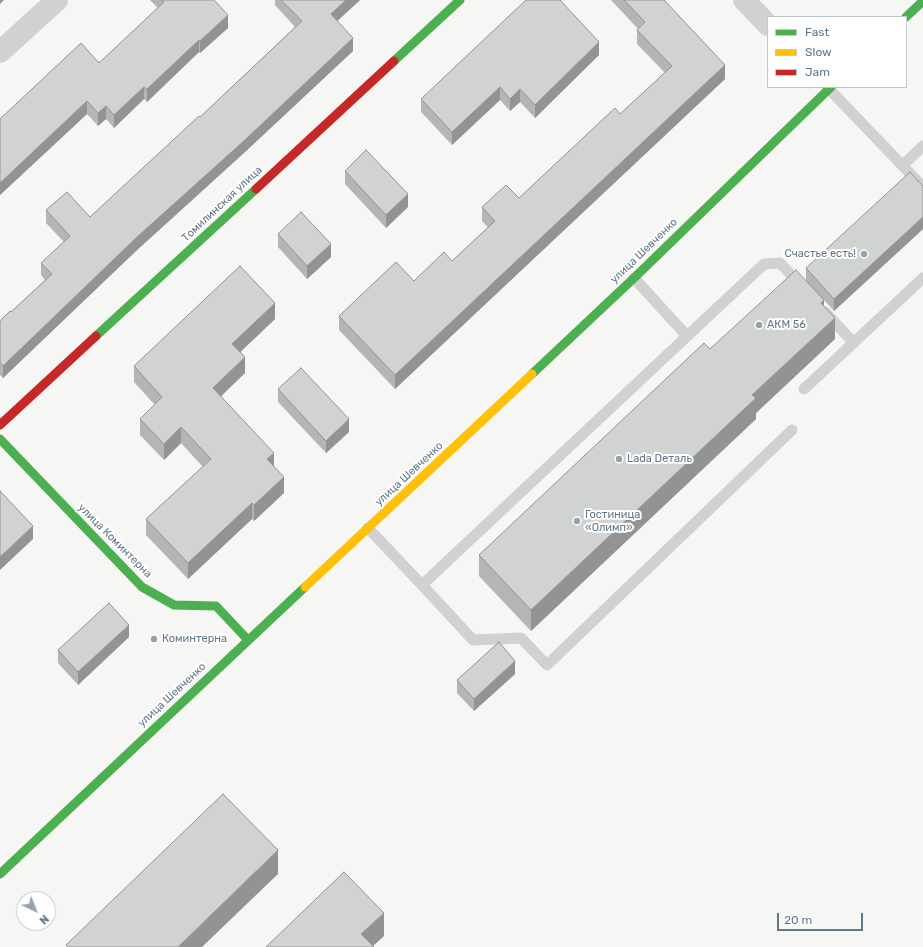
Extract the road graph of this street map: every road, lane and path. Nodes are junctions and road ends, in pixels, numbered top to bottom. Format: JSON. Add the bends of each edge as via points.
{"nodes":[{"id":1,"x":57,"y":0,"type":"edge"},
{"id":2,"x":460,"y":0,"type":"edge"},
{"id":3,"x":744,"y":0,"type":"edge"},
{"id":4,"x":923,"y":1,"type":"edge"},
{"id":5,"x":907,"y":16,"type":"edge"},
{"id":6,"x":767,"y":24,"type":"edge"},
{"id":7,"x":0,"y":52,"type":"edge"},
{"id":8,"x":829,"y":88,"type":"edge"},
{"id":9,"x":923,"y":146,"type":"edge"},
{"id":10,"x":903,"y":165,"type":"junction"},
{"id":11,"x":923,"y":187,"type":"edge"},
{"id":12,"x":634,"y":278,"type":"junction"},
{"id":13,"x":923,"y":278,"type":"edge"},
{"id":14,"x":807,"y":291,"type":"edge"},
{"id":15,"x":817,"y":303,"type":"edge"},
{"id":16,"x":687,"y":336,"type":"junction"},
{"id":17,"x":854,"y":343,"type":"junction"},
{"id":18,"x":804,"y":389,"type":"dead end"},
{"id":19,"x":0,"y":425,"type":"edge"},
{"id":20,"x":792,"y":430,"type":"dead end"},
{"id":21,"x":0,"y":439,"type":"edge"},
{"id":22,"x":368,"y":528,"type":"junction"},
{"id":23,"x":422,"y":585,"type":"junction"},
{"id":24,"x":248,"y":640,"type":"junction"},
{"id":25,"x":0,"y":874,"type":"edge"}],
"edges":[{"from":1,"to":7,"type":"street"},
{"from":2,"to":19,"type":"main road","name":"Томилинская улица"},
{"from":3,"to":6,"type":"street"},
{"from":4,"to":5,"type":"main road"},
{"from":8,"to":10,"type":"lane"},
{"from":8,"to":12,"type":"main road","name":"улица Шевченко"},
{"from":9,"to":10,"type":"lane"},
{"from":10,"to":11,"type":"lane"},
{"from":12,"to":16,"type":"lane"},
{"from":12,"to":22,"type":"main road","name":"улица Шевченко"},
{"from":13,"to":17,"type":"lane"},
{"from":14,"to":16,"type":"lane","via":[[780,263],[764,264]]},
{"from":15,"to":17,"type":"lane"},
{"from":16,"to":23,"type":"lane"},
{"from":17,"to":18,"type":"lane"},
{"from":20,"to":23,"type":"lane","via":[[547,665],[521,638],[473,640]]},
{"from":21,"to":24,"type":"main road","name":"улица Коминтерна","via":[[142,588],[174,604],[216,606]]},
{"from":22,"to":23,"type":"lane"},
{"from":22,"to":24,"type":"main road","name":"улица Шевченко"},
{"from":24,"to":25,"type":"main road","name":"улица Шевченко"}]}
